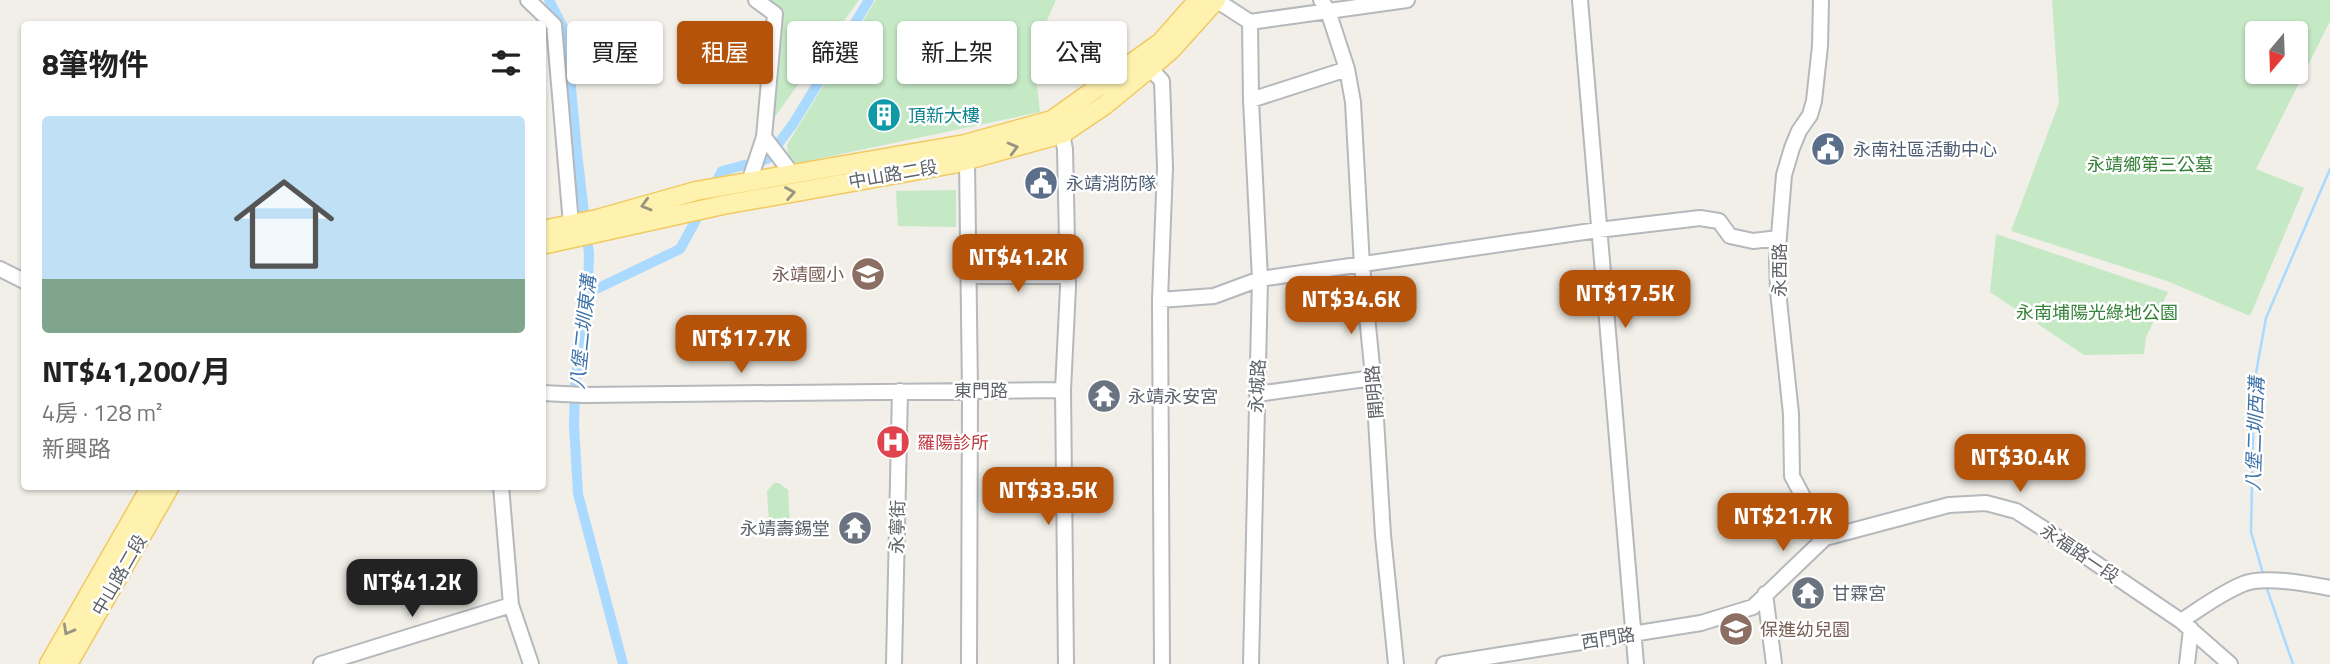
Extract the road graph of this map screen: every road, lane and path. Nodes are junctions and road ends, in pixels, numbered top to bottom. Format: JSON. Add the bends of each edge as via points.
{"nodes":[{"id":1,"x":528,"y":0,"type":"edge"},
{"id":2,"x":755,"y":0,"type":"edge"},
{"id":3,"x":1198,"y":0,"type":"edge"},
{"id":4,"x":1216,"y":0,"type":"edge"},
{"id":5,"x":1407,"y":0,"type":"edge"},
{"id":6,"x":1580,"y":0,"type":"edge"},
{"id":7,"x":1821,"y":0,"type":"edge"},
{"id":8,"x":1325,"y":5,"type":"edge"},
{"id":9,"x":1250,"y":22,"type":"junction"},
{"id":10,"x":1145,"y":63,"type":"junction"},
{"id":11,"x":1346,"y":69,"type":"junction"},
{"id":12,"x":1251,"y":100,"type":"junction"},
{"id":13,"x":1057,"y":127,"type":"junction"},
{"id":14,"x":764,"y":137,"type":"junction"},
{"id":15,"x":967,"y":160,"type":"junction"},
{"id":16,"x":793,"y":175,"type":"junction"},
{"id":17,"x":749,"y":182,"type":"junction"},
{"id":18,"x":597,"y":227,"type":"junction"},
{"id":19,"x":546,"y":230,"type":"edge"},
{"id":20,"x":1598,"y":230,"type":"junction"},
{"id":21,"x":571,"y":232,"type":"junction"},
{"id":22,"x":1779,"y":238,"type":"junction"},
{"id":23,"x":546,"y":243,"type":"edge"},
{"id":24,"x":1362,"y":266,"type":"junction"},
{"id":25,"x":0,"y":270,"type":"edge"},
{"id":26,"x":968,"y":276,"type":"junction"},
{"id":27,"x":1067,"y":276,"type":"junction"},
{"id":28,"x":1260,"y":279,"type":"junction"},
{"id":29,"x":21,"y":280,"type":"edge"},
{"id":30,"x":1160,"y":300,"type":"junction"},
{"id":31,"x":1373,"y":378,"type":"junction"},
{"id":32,"x":900,"y":390,"type":"junction"},
{"id":33,"x":1063,"y":390,"type":"junction"},
{"id":34,"x":970,"y":391,"type":"junction"},
{"id":35,"x":546,"y":393,"type":"edge"},
{"id":36,"x":1258,"y":394,"type":"junction"},
{"id":37,"x":149,"y":490,"type":"edge"},
{"id":38,"x":168,"y":490,"type":"edge"},
{"id":39,"x":501,"y":490,"type":"edge"},
{"id":40,"x":1825,"y":538,"type":"junction"},
{"id":41,"x":2330,"y":588,"type":"edge"},
{"id":42,"x":1765,"y":594,"type":"junction"},
{"id":43,"x":512,"y":605,"type":"junction"},
{"id":44,"x":2186,"y":625,"type":"junction"},
{"id":45,"x":1632,"y":634,"type":"junction"},
{"id":46,"x":49,"y":664,"type":"edge"},
{"id":47,"x":68,"y":664,"type":"edge"},
{"id":48,"x":321,"y":664,"type":"edge"},
{"id":49,"x":531,"y":664,"type":"edge"},
{"id":50,"x":894,"y":664,"type":"edge"},
{"id":51,"x":969,"y":664,"type":"edge"},
{"id":52,"x":1066,"y":664,"type":"edge"},
{"id":53,"x":1162,"y":664,"type":"edge"},
{"id":54,"x":1251,"y":664,"type":"edge"},
{"id":55,"x":1396,"y":664,"type":"edge"},
{"id":56,"x":1444,"y":664,"type":"edge"},
{"id":57,"x":1636,"y":664,"type":"edge"},
{"id":58,"x":1774,"y":664,"type":"edge"},
{"id":59,"x":2187,"y":664,"type":"edge"},
{"id":60,"x":2230,"y":664,"type":"edge"}],
"edges":[{"from":1,"to":21,"type":"street","via":[[554,25]]},
{"from":2,"to":14,"type":"street","via":[[775,14]]},
{"from":3,"to":10,"type":"main road"},
{"from":4,"to":9,"type":"street"},
{"from":4,"to":10,"type":"main road","via":[[1171,50]]},
{"from":5,"to":8,"type":"street"},
{"from":6,"to":20,"type":"street"},
{"from":7,"to":22,"type":"street","name":"永西路","via":[[1814,101],[1784,175]]},
{"from":8,"to":9,"type":"street"},
{"from":8,"to":11,"type":"street","name":"開明路"},
{"from":9,"to":12,"type":"street","name":"永城路"},
{"from":10,"to":13,"type":"main road","via":[[1105,105]]},
{"from":10,"to":30,"type":"street","via":[[1162,81]]},
{"from":11,"to":12,"type":"street"},
{"from":11,"to":24,"type":"street","name":"開明路","via":[[1353,102]]},
{"from":12,"to":28,"type":"street","name":"永城路"},
{"from":15,"to":13,"type":"main road","name":"中山路二段","one_way":true},
{"from":13,"to":16,"type":"main road","name":"中山路二段"},
{"from":13,"to":27,"type":"street","via":[[1066,167]]},
{"from":14,"to":16,"type":"street"},
{"from":14,"to":17,"type":"street"},
{"from":18,"to":15,"type":"main road","name":"中山路二段","one_way":true},
{"from":15,"to":26,"type":"street"},
{"from":16,"to":17,"type":"main road","name":"中山路二段"},
{"from":17,"to":18,"type":"main road","name":"中山路二段","one_way":true,"via":[[696,191]]},
{"from":18,"to":21,"type":"main road"},
{"from":19,"to":21,"type":"main road"},
{"from":20,"to":22,"type":"street","via":[[1700,218],[1719,221],[1730,236],[1753,241]]},
{"from":20,"to":24,"type":"street"},
{"from":20,"to":45,"type":"street"},
{"from":21,"to":23,"type":"main road"},
{"from":22,"to":40,"type":"street","name":"永西路","via":[[1778,291],[1791,414],[1792,476]]},
{"from":24,"to":28,"type":"street"},
{"from":24,"to":31,"type":"street","name":"開明路"},
{"from":25,"to":29,"type":"street"},
{"from":26,"to":27,"type":"street"},
{"from":26,"to":34,"type":"street"},
{"from":27,"to":33,"type":"street"},
{"from":28,"to":30,"type":"street","via":[[1214,296]]},
{"from":28,"to":36,"type":"street","name":"永城路"},
{"from":30,"to":53,"type":"street"},
{"from":31,"to":36,"type":"street"},
{"from":31,"to":55,"type":"street","name":"開明路"},
{"from":32,"to":34,"type":"street","name":"東門路"},
{"from":32,"to":35,"type":"street","name":"東門路"},
{"from":32,"to":50,"type":"street","name":"永寧街"},
{"from":33,"to":34,"type":"street","name":"東門路"},
{"from":33,"to":52,"type":"street"},
{"from":34,"to":51,"type":"street"},
{"from":36,"to":54,"type":"street","name":"永城路"},
{"from":37,"to":46,"type":"main road","name":"中山路二段","one_way":true},
{"from":38,"to":47,"type":"main road","name":"中山路二段"},
{"from":39,"to":43,"type":"street"},
{"from":40,"to":42,"type":"street","name":"永福路一段"},
{"from":40,"to":44,"type":"street","name":"永福路一段","via":[[1949,505],[1986,503],[2016,511]]},
{"from":41,"to":44,"type":"street","via":[[2288,581],[2245,582]]},
{"from":42,"to":45,"type":"street","name":"西門路","via":[[1754,607],[1701,624]]},
{"from":42,"to":58,"type":"street"},
{"from":43,"to":48,"type":"street"},
{"from":43,"to":49,"type":"street"},
{"from":44,"to":59,"type":"street"},
{"from":44,"to":60,"type":"street","name":"永福路一段"},
{"from":45,"to":56,"type":"street","name":"西門路"},
{"from":45,"to":57,"type":"street"}]}
